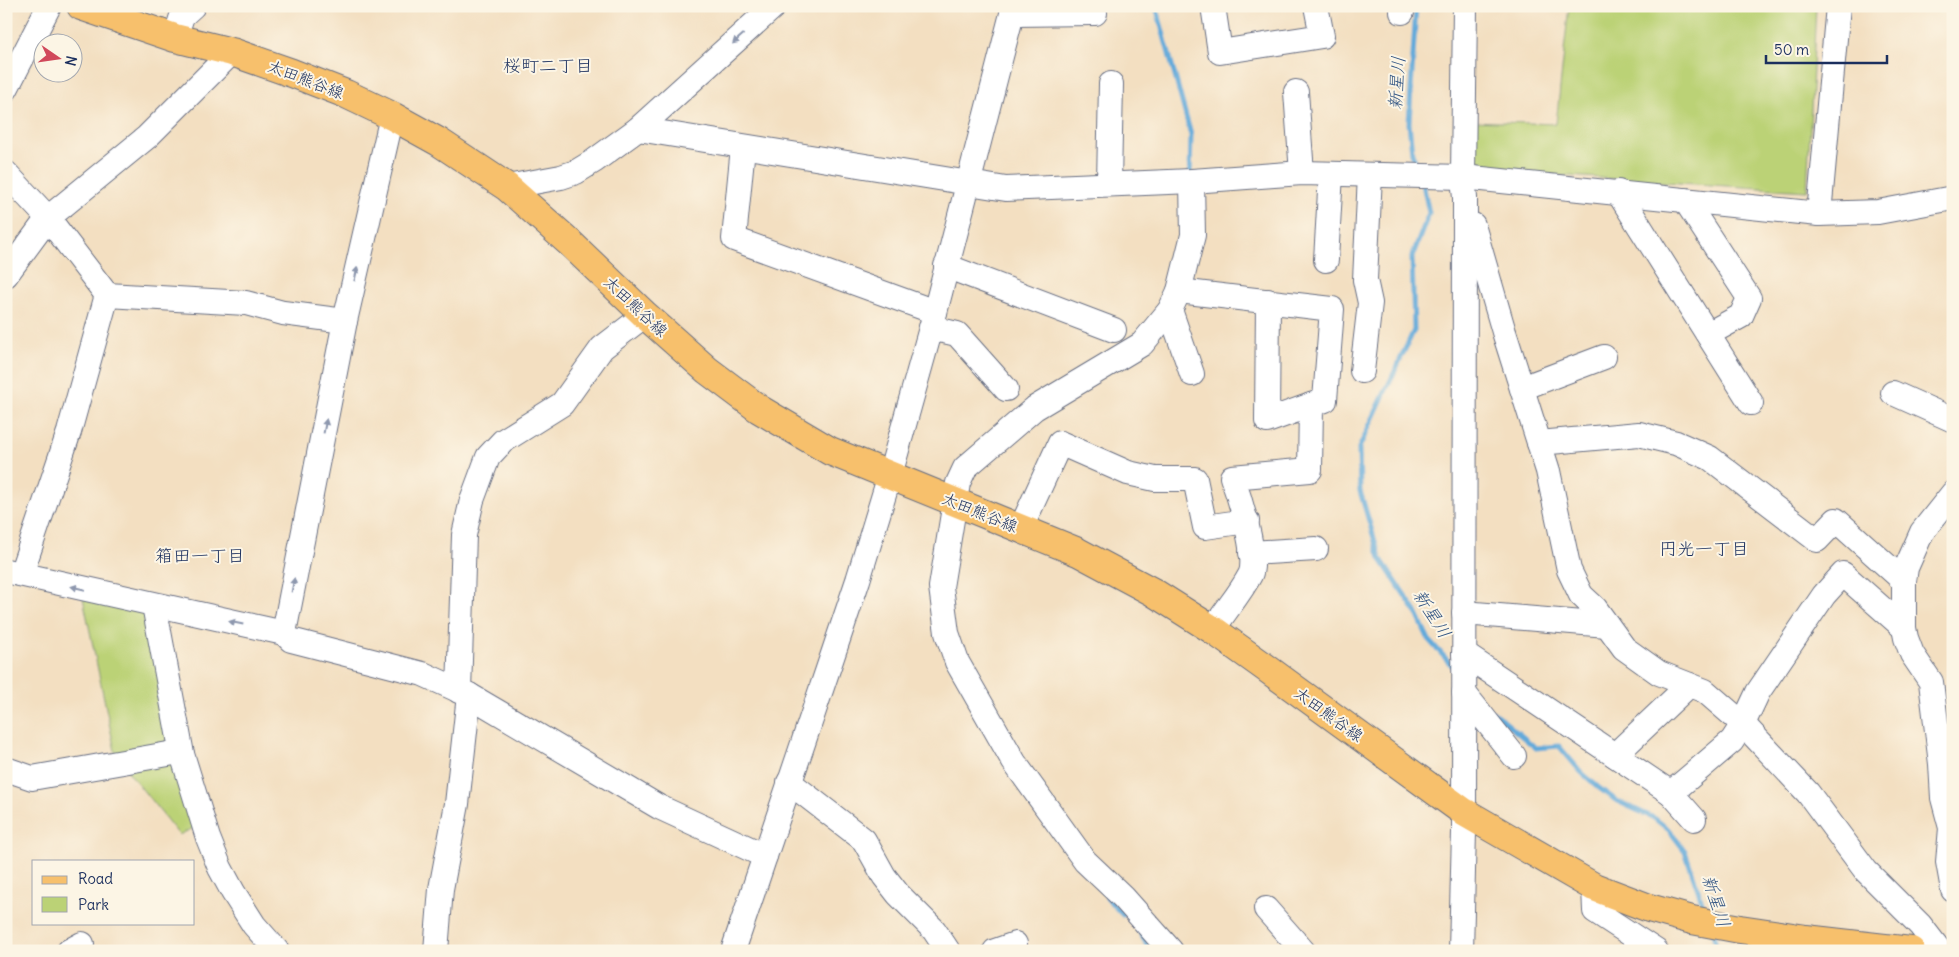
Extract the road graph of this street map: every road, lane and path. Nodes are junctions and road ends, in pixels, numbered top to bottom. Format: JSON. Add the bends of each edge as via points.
{"nodes":[{"id":1,"x":49,"y":6,"type":"edge"},
{"id":2,"x":81,"y":6,"type":"edge"},
{"id":3,"x":193,"y":6,"type":"edge"},
{"id":4,"x":774,"y":6,"type":"edge"},
{"id":5,"x":1213,"y":6,"type":"edge"},
{"id":6,"x":1316,"y":6,"type":"edge"},
{"id":7,"x":1465,"y":6,"type":"edge"},
{"id":8,"x":1838,"y":6,"type":"edge"},
{"id":9,"x":1013,"y":10,"type":"edge"},
{"id":10,"x":1095,"y":13,"type":"dead end"},
{"id":11,"x":176,"y":38,"type":"junction"},
{"id":12,"x":232,"y":52,"type":"junction"},
{"id":13,"x":1111,"y":84,"type":"dead end"},
{"id":14,"x":6,"y":89,"type":"edge"},
{"id":15,"x":1296,"y":92,"type":"dead end"},
{"id":16,"x":392,"y":116,"type":"junction"},
{"id":17,"x":638,"y":130,"type":"junction"},
{"id":18,"x":743,"y":147,"type":"junction"},
{"id":19,"x":6,"y":173,"type":"edge"},
{"id":20,"x":1302,"y":173,"type":"junction"},
{"id":21,"x":1331,"y":174,"type":"junction"},
{"id":22,"x":1370,"y":175,"type":"junction"},
{"id":23,"x":1192,"y":181,"type":"junction"},
{"id":24,"x":968,"y":183,"type":"junction"},
{"id":25,"x":1109,"y":183,"type":"junction"},
{"id":26,"x":507,"y":187,"type":"junction"},
{"id":27,"x":1464,"y":188,"type":"junction"},
{"id":28,"x":1618,"y":192,"type":"junction"},
{"id":29,"x":1953,"y":198,"type":"edge"},
{"id":30,"x":1685,"y":200,"type":"junction"},
{"id":31,"x":1819,"y":214,"type":"junction"},
{"id":32,"x":48,"y":218,"type":"junction"},
{"id":33,"x":1326,"y":260,"type":"dead end"},
{"id":34,"x":946,"y":266,"type":"junction"},
{"id":35,"x":6,"y":275,"type":"edge"},
{"id":36,"x":107,"y":295,"type":"junction"},
{"id":37,"x":1174,"y":301,"type":"junction"},
{"id":38,"x":1268,"y":301,"type":"junction"},
{"id":39,"x":645,"y":315,"type":"junction"},
{"id":40,"x":933,"y":320,"type":"junction"},
{"id":41,"x":345,"y":321,"type":"junction"},
{"id":42,"x":1114,"y":330,"type":"dead end"},
{"id":43,"x":1708,"y":334,"type":"junction"},
{"id":44,"x":1604,"y":357,"type":"dead end"},
{"id":45,"x":1362,"y":371,"type":"dead end"},
{"id":46,"x":1192,"y":374,"type":"dead end"},
{"id":47,"x":1522,"y":388,"type":"junction"},
{"id":48,"x":1006,"y":389,"type":"dead end"},
{"id":49,"x":1893,"y":393,"type":"dead end"},
{"id":50,"x":1751,"y":403,"type":"dead end"},
{"id":51,"x":1311,"y":405,"type":"junction"},
{"id":52,"x":1953,"y":420,"type":"edge"},
{"id":53,"x":1539,"y":443,"type":"junction"},
{"id":54,"x":890,"y":475,"type":"junction"},
{"id":55,"x":1953,"y":494,"type":"edge"},
{"id":56,"x":948,"y":498,"type":"junction"},
{"id":57,"x":1247,"y":521,"type":"junction"},
{"id":58,"x":1021,"y":528,"type":"junction"},
{"id":59,"x":1316,"y":549,"type":"dead end"},
{"id":60,"x":1251,"y":553,"type":"junction"},
{"id":61,"x":13,"y":573,"type":"edge"},
{"id":62,"x":1904,"y":581,"type":"junction"},
{"id":63,"x":154,"y":605,"type":"junction"},
{"id":64,"x":1464,"y":613,"type":"junction"},
{"id":65,"x":1607,"y":625,"type":"junction"},
{"id":66,"x":1904,"y":628,"type":"junction"},
{"id":67,"x":1213,"y":630,"type":"junction"},
{"id":68,"x":284,"y":633,"type":"junction"},
{"id":69,"x":1464,"y":659,"type":"junction"},
{"id":70,"x":1688,"y":685,"type":"junction"},
{"id":71,"x":464,"y":693,"type":"junction"},
{"id":72,"x":1464,"y":693,"type":"junction"},
{"id":73,"x":1944,"y":722,"type":"edge"},
{"id":74,"x":1743,"y":724,"type":"junction"},
{"id":75,"x":182,"y":754,"type":"junction"},
{"id":76,"x":1615,"y":755,"type":"junction"},
{"id":77,"x":1514,"y":756,"type":"dead end"},
{"id":78,"x":6,"y":769,"type":"edge"},
{"id":79,"x":789,"y":782,"type":"junction"},
{"id":80,"x":1671,"y":793,"type":"junction"},
{"id":81,"x":1464,"y":812,"type":"junction"},
{"id":82,"x":1694,"y":819,"type":"dead end"},
{"id":83,"x":765,"y":856,"type":"junction"},
{"id":84,"x":1594,"y":887,"type":"junction"},
{"id":85,"x":1953,"y":890,"type":"edge"},
{"id":86,"x":1266,"y":909,"type":"dead end"},
{"id":87,"x":738,"y":950,"type":"edge"},
{"id":88,"x":1462,"y":950,"type":"edge"},
{"id":89,"x":277,"y":951,"type":"edge"},
{"id":90,"x":436,"y":951,"type":"edge"},
{"id":91,"x":948,"y":951,"type":"edge"},
{"id":92,"x":1171,"y":951,"type":"edge"},
{"id":93,"x":1303,"y":951,"type":"edge"},
{"id":94,"x":1656,"y":951,"type":"edge"},
{"id":95,"x":1911,"y":951,"type":"edge"},
{"id":96,"x":1940,"y":951,"type":"edge"}],
"edges":[{"from":1,"to":14,"type":"street"},
{"from":2,"to":11,"type":"main road","name":"太田熊谷線"},
{"from":3,"to":11,"type":"street","via":[[182,16]]},
{"from":4,"to":17,"type":"street","one_way":true},
{"from":5,"to":6,"type":"street","via":[[1220,52],[1322,36]]},
{"from":7,"to":27,"type":"street"},
{"from":8,"to":31,"type":"street"},
{"from":9,"to":10,"type":"street"},
{"from":9,"to":24,"type":"street"},
{"from":11,"to":12,"type":"main road","name":"太田熊谷線"},
{"from":12,"to":16,"type":"main road","name":"太田熊谷線","via":[[346,94]]},
{"from":12,"to":32,"type":"street","via":[[147,137]]},
{"from":13,"to":25,"type":"street"},
{"from":15,"to":20,"type":"street"},
{"from":16,"to":26,"type":"main road","name":"太田熊谷線","via":[[454,151]]},
{"from":41,"to":16,"type":"street","one_way":true},
{"from":17,"to":18,"type":"street"},
{"from":17,"to":26,"type":"street","via":[[576,172]]},
{"from":18,"to":24,"type":"street"},
{"from":18,"to":40,"type":"street","via":[[734,239]]},
{"from":19,"to":32,"type":"street"},
{"from":20,"to":21,"type":"street"},
{"from":20,"to":23,"type":"street"},
{"from":21,"to":22,"type":"street"},
{"from":21,"to":33,"type":"street"},
{"from":22,"to":27,"type":"street"},
{"from":22,"to":45,"type":"street","via":[[1365,280],[1370,303]]},
{"from":23,"to":25,"type":"street"},
{"from":23,"to":37,"type":"street","via":[[1193,236]]},
{"from":24,"to":25,"type":"street","via":[[1006,189]]},
{"from":24,"to":34,"type":"street"},
{"from":26,"to":39,"type":"main road","name":"太田熊谷線"},
{"from":27,"to":28,"type":"street"},
{"from":27,"to":47,"type":"street"},
{"from":27,"to":64,"type":"street"},
{"from":28,"to":30,"type":"street"},
{"from":28,"to":43,"type":"street"},
{"from":29,"to":31,"type":"street","via":[[1878,212]]},
{"from":30,"to":31,"type":"street"},
{"from":30,"to":43,"type":"street","via":[[1749,298],[1741,316]]},
{"from":32,"to":35,"type":"street"},
{"from":32,"to":36,"type":"street"},
{"from":34,"to":40,"type":"street"},
{"from":34,"to":42,"type":"street"},
{"from":36,"to":41,"type":"street","via":[[246,303],[283,313]]},
{"from":36,"to":61,"type":"street","via":[[69,432]]},
{"from":37,"to":38,"type":"street"},
{"from":37,"to":46,"type":"street"},
{"from":37,"to":56,"type":"street","via":[[1142,344],[1035,408],[965,468]]},
{"from":38,"to":51,"type":"street","via":[[1267,421]]},
{"from":38,"to":51,"type":"street","via":[[1332,308],[1325,400]]},
{"from":39,"to":54,"type":"main road","name":"太田熊谷線","via":[[707,370],[759,410],[830,451]]},
{"from":39,"to":71,"type":"street","via":[[602,348],[562,404],[503,442],[488,457],[472,500],[464,535]]},
{"from":40,"to":48,"type":"street","via":[[957,334]]},
{"from":40,"to":54,"type":"street"},
{"from":68,"to":41,"type":"street","one_way":true},
{"from":43,"to":50,"type":"street"},
{"from":44,"to":47,"type":"street"},
{"from":47,"to":53,"type":"street"},
{"from":49,"to":52,"type":"street"},
{"from":51,"to":57,"type":"street","via":[[1310,470],[1232,477]]},
{"from":53,"to":62,"type":"street","via":[[1639,434],[1676,443],[1710,458],[1738,477],[1817,540],[1836,520]]},
{"from":53,"to":65,"type":"street","via":[[1569,570],[1581,595]]},
{"from":54,"to":56,"type":"main road","name":"太田熊谷線"},
{"from":54,"to":79,"type":"street"},
{"from":55,"to":62,"type":"street","via":[[1922,532],[1906,568]]},
{"from":56,"to":58,"type":"main road","name":"太田熊谷線"},
{"from":56,"to":92,"type":"street","via":[[941,587],[946,634],[957,662],[1014,762],[1085,861],[1124,897]]},
{"from":57,"to":58,"type":"street","via":[[1206,527],[1195,479],[1155,479],[1128,473],[1060,443]]},
{"from":57,"to":60,"type":"street"},
{"from":58,"to":67,"type":"main road","name":"太田熊谷線","via":[[1114,570]]},
{"from":59,"to":60,"type":"street"},
{"from":60,"to":67,"type":"street","via":[[1252,574]]},
{"from":63,"to":61,"type":"street","one_way":true},
{"from":62,"to":66,"type":"street"},
{"from":68,"to":63,"type":"street","one_way":true},
{"from":63,"to":75,"type":"street"},
{"from":64,"to":65,"type":"street"},
{"from":64,"to":69,"type":"street"},
{"from":65,"to":70,"type":"street","via":[[1624,648],[1659,673]]},
{"from":66,"to":73,"type":"street","via":[[1912,654],[1931,682]]},
{"from":66,"to":74,"type":"street","via":[[1842,574],[1758,692]]},
{"from":67,"to":81,"type":"main road","name":"太田熊谷線"},
{"from":68,"to":71,"type":"street","via":[[291,640],[423,674]]},
{"from":69,"to":72,"type":"street"},
{"from":69,"to":76,"type":"street"},
{"from":70,"to":74,"type":"street","via":[[1705,691]]},
{"from":70,"to":76,"type":"street"},
{"from":71,"to":83,"type":"street","via":[[659,807]]},
{"from":71,"to":90,"type":"street","via":[[457,804],[441,889]]},
{"from":72,"to":77,"type":"street"},
{"from":72,"to":81,"type":"street"},
{"from":73,"to":85,"type":"street","via":[[1941,764],[1943,798],[1950,828],[1948,862]]},
{"from":74,"to":80,"type":"street","via":[[1732,741]]},
{"from":74,"to":96,"type":"street","via":[[1808,793],[1866,872],[1920,925]]},
{"from":75,"to":78,"type":"street","via":[[174,752],[32,778]]},
{"from":75,"to":89,"type":"street","via":[[220,868],[254,924]]},
{"from":76,"to":80,"type":"street"},
{"from":79,"to":83,"type":"street"},
{"from":79,"to":91,"type":"street","via":[[864,840],[898,894],[934,930]]},
{"from":80,"to":82,"type":"street"},
{"from":81,"to":84,"type":"main road","name":"太田熊谷線"},
{"from":81,"to":88,"type":"street"},
{"from":83,"to":87,"type":"street"},
{"from":84,"to":94,"type":"street","via":[[1595,911]]},
{"from":84,"to":95,"type":"main road","name":"太田熊谷線","via":[[1648,908],[1731,928]]},
{"from":86,"to":93,"type":"street"}]}
